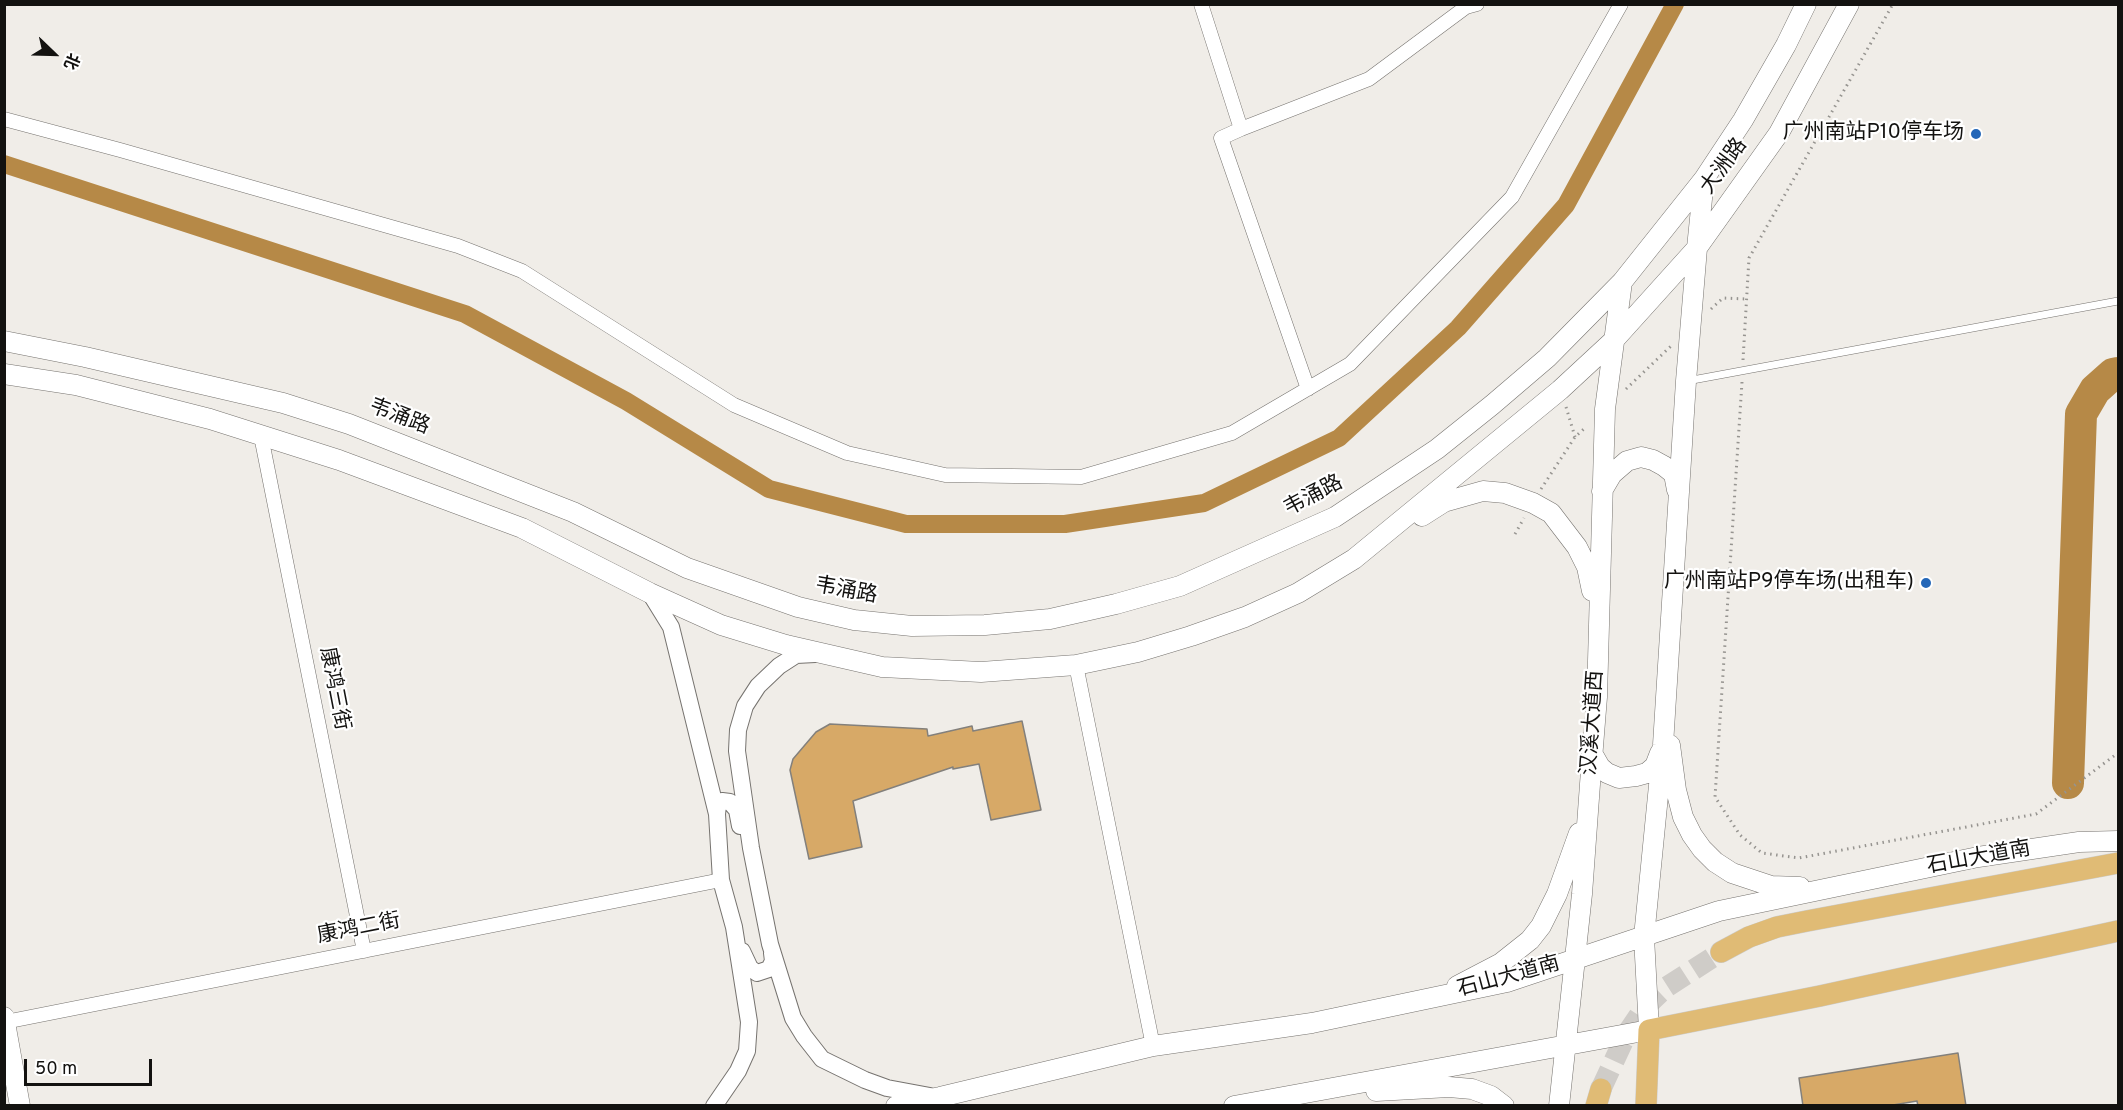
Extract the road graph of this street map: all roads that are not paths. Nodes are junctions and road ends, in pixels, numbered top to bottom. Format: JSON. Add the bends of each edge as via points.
{"nodes":[{"id":1,"x":1201,"y":4,"type":"edge"},
{"id":2,"x":1477,"y":4,"type":"edge"},
{"id":3,"x":1621,"y":4,"type":"edge"},
{"id":4,"x":1806,"y":4,"type":"edge"},
{"id":5,"x":1849,"y":4,"type":"edge"},
{"id":6,"x":4,"y":119,"type":"edge"},
{"id":7,"x":1241,"y":129,"type":"junction"},
{"id":8,"x":1704,"y":179,"type":"junction"},
{"id":9,"x":1696,"y":248,"type":"junction"},
{"id":10,"x":1622,"y":282,"type":"junction"},
{"id":11,"x":2118,"y":302,"type":"edge"},
{"id":12,"x":1614,"y":340,"type":"junction"},
{"id":13,"x":4,"y":341,"type":"edge"},
{"id":14,"x":42,"y":349,"type":"junction"},
{"id":15,"x":4,"y":374,"type":"edge"},
{"id":16,"x":36,"y":378,"type":"junction"},
{"id":17,"x":1686,"y":381,"type":"junction"},
{"id":18,"x":4,"y":384,"type":"edge"},
{"id":19,"x":1308,"y":389,"type":"junction"},
{"id":20,"x":261,"y":436,"type":"junction"},
{"id":21,"x":1437,"y":449,"type":"junction"},
{"id":22,"x":1454,"y":475,"type":"junction"},
{"id":23,"x":1602,"y":491,"type":"junction"},
{"id":24,"x":1678,"y":495,"type":"junction"},
{"id":25,"x":1354,"y":559,"type":"junction"},
{"id":26,"x":650,"y":593,"type":"junction"},
{"id":27,"x":818,"y":654,"type":"junction"},
{"id":28,"x":1076,"y":665,"type":"junction"},
{"id":29,"x":1597,"y":697,"type":"junction"},
{"id":30,"x":1664,"y":714,"type":"junction"},
{"id":31,"x":1663,"y":745,"type":"junction"},
{"id":32,"x":1592,"y":753,"type":"junction"},
{"id":33,"x":1590,"y":784,"type":"junction"},
{"id":34,"x":717,"y":814,"type":"junction"},
{"id":35,"x":2118,"y":840,"type":"edge"},
{"id":36,"x":752,"y":848,"type":"junction"},
{"id":37,"x":2118,"y":864,"type":"edge"},
{"id":38,"x":721,"y":880,"type":"junction"},
{"id":39,"x":1848,"y":884,"type":"junction"},
{"id":40,"x":734,"y":927,"type":"junction"},
{"id":41,"x":2118,"y":931,"type":"edge"},
{"id":42,"x":1644,"y":937,"type":"junction"},
{"id":43,"x":770,"y":944,"type":"junction"},
{"id":44,"x":364,"y":951,"type":"junction"},
{"id":45,"x":1720,"y":951,"type":"tunnel mouth"},
{"id":46,"x":1574,"y":960,"type":"junction"},
{"id":47,"x":1415,"y":1002,"type":"junction"},
{"id":48,"x":5,"y":1020,"type":"edge"},
{"id":49,"x":1649,"y":1030,"type":"junction"},
{"id":50,"x":1565,"y":1044,"type":"junction"},
{"id":51,"x":1153,"y":1046,"type":"junction"},
{"id":52,"x":1292,"y":1096,"type":"junction"},
{"id":53,"x":940,"y":1097,"type":"junction"},
{"id":54,"x":20,"y":1106,"type":"edge"},
{"id":55,"x":714,"y":1106,"type":"edge"},
{"id":56,"x":896,"y":1106,"type":"edge"},
{"id":57,"x":1234,"y":1106,"type":"edge"},
{"id":58,"x":1504,"y":1106,"type":"edge"},
{"id":59,"x":1558,"y":1106,"type":"edge"},
{"id":60,"x":1646,"y":1106,"type":"edge"}],
"edges":[{"from":1,"to":7,"type":"street"},
{"from":2,"to":7,"type":"street","via":[[1466,7],[1369,79]]},
{"from":3,"to":19,"type":"street","via":[[1512,197],[1350,364]]},
{"from":4,"to":8,"type":"main road","name":"大洲路","via":[[1743,120]]},
{"from":5,"to":9,"type":"main road","name":"大洲路","via":[[1779,133]]},
{"from":6,"to":19,"type":"street","via":[[458,246],[522,271],[734,405],[847,453],[945,475],[1081,477],[1232,433]]},
{"from":7,"to":19,"type":"street","via":[[1221,138]]},
{"from":8,"to":9,"type":"main road"},
{"from":8,"to":10,"type":"main road","name":"大洲路"},
{"from":9,"to":12,"type":"main road","name":"大洲路"},
{"from":9,"to":17,"type":"main road"},
{"from":10,"to":12,"type":"main road","name":"汉溪大道西"},
{"from":10,"to":21,"type":"main road","name":"韦涌路","via":[[1547,358]]},
{"from":11,"to":17,"type":"lane"},
{"from":12,"to":22,"type":"main road","via":[[1560,390]]},
{"from":12,"to":23,"type":"main road","name":"汉溪大道西","via":[[1605,410]]},
{"from":13,"to":14,"type":"main road","name":"韦涌路"},
{"from":14,"to":16,"type":"main road"},
{"from":14,"to":21,"type":"main road","name":"韦涌路","via":[[283,403],[349,424],[573,512],[687,567],[742,587],[798,607],[854,620],[912,626],[1050,619],[1180,586],[1335,517]]},
{"from":15,"to":16,"type":"main road"},
{"from":16,"to":18,"type":"main road"},
{"from":16,"to":20,"type":"main road","via":[[199,416]]},
{"from":17,"to":24,"type":"main road"},
{"from":20,"to":26,"type":"main road","via":[[339,460],[522,528]]},
{"from":20,"to":44,"type":"street","name":"康鸿三街"},
{"from":21,"to":22,"type":"main road","via":[[1450,445],[1463,454]]},
{"from":22,"to":25,"type":"main road"},
{"from":23,"to":24,"type":"main road","via":[[1612,474],[1627,461],[1641,457],[1674,474]]},
{"from":23,"to":29,"type":"main road","name":"汉溪大道西"},
{"from":24,"to":30,"type":"main road"},
{"from":25,"to":28,"type":"main road","via":[[1298,593],[1245,617],[1138,652]]},
{"from":25,"to":29,"type":"main road","via":[[1444,502],[1483,491],[1505,493],[1551,513],[1587,567],[1594,611]]},
{"from":26,"to":27,"type":"main road","via":[[721,625]]},
{"from":26,"to":34,"type":"street","via":[[671,627]]},
{"from":27,"to":28,"type":"main road","via":[[882,667],[934,670],[981,672]]},
{"from":27,"to":36,"type":"street","via":[[796,655],[779,666],[758,686],[745,706],[737,751]]},
{"from":28,"to":51,"type":"street"},
{"from":29,"to":32,"type":"main road","name":"汉溪大道西"},
{"from":30,"to":31,"type":"main road"},
{"from":30,"to":39,"type":"main road","via":[[1683,817],[1692,835],[1715,862],[1732,873],[1771,886]]},
{"from":31,"to":32,"type":"main road","via":[[1647,773],[1619,778],[1600,767]]},
{"from":31,"to":42,"type":"main road"},
{"from":32,"to":33,"type":"main road","name":"汉溪大道西"},
{"from":33,"to":46,"type":"main road","name":"汉溪大道西"},
{"from":33,"to":47,"type":"main road","via":[[1566,872],[1530,940],[1501,963]]},
{"from":34,"to":36,"type":"street","via":[[722,801],[730,802]]},
{"from":34,"to":38,"type":"street"},
{"from":35,"to":39,"type":"main road","name":"石山大道南","via":[[1978,857]]},
{"from":36,"to":43,"type":"street"},
{"from":37,"to":45,"type":"main road","via":[[1807,921],[1767,931]]},
{"from":38,"to":40,"type":"street"},
{"from":38,"to":44,"type":"street","name":"康鸿二街"},
{"from":39,"to":42,"type":"main road","name":"石山大道南","via":[[1719,911]]},
{"from":40,"to":43,"type":"street","via":[[745,958],[757,973],[769,969],[773,961]]},
{"from":40,"to":55,"type":"street","via":[[749,1022],[747,1051]]},
{"from":41,"to":49,"type":"main road"},
{"from":42,"to":46,"type":"main road","name":"石山大道南"},
{"from":42,"to":49,"type":"main road"},
{"from":43,"to":53,"type":"street","via":[[793,1017],[822,1059],[887,1088]]},
{"from":44,"to":48,"type":"street","name":"康鸿二街"},
{"from":46,"to":47,"type":"main road","name":"石山大道南","via":[[1507,982]]},
{"from":46,"to":50,"type":"main road","name":"汉溪大道西"},
{"from":47,"to":51,"type":"main road","name":"石山大道南","via":[[1312,1023]]},
{"from":48,"to":54,"type":"main road"},
{"from":49,"to":50,"type":"main road"},
{"from":49,"to":60,"type":"main road"},
{"from":50,"to":52,"type":"main road"},
{"from":50,"to":59,"type":"main road","name":"汉溪大道西"},
{"from":51,"to":53,"type":"main road","name":"石山大道南"},
{"from":52,"to":57,"type":"main road"},
{"from":52,"to":58,"type":"main road","via":[[1449,1087],[1472,1089]]},
{"from":53,"to":56,"type":"main road","name":"石山大道南"}]}
